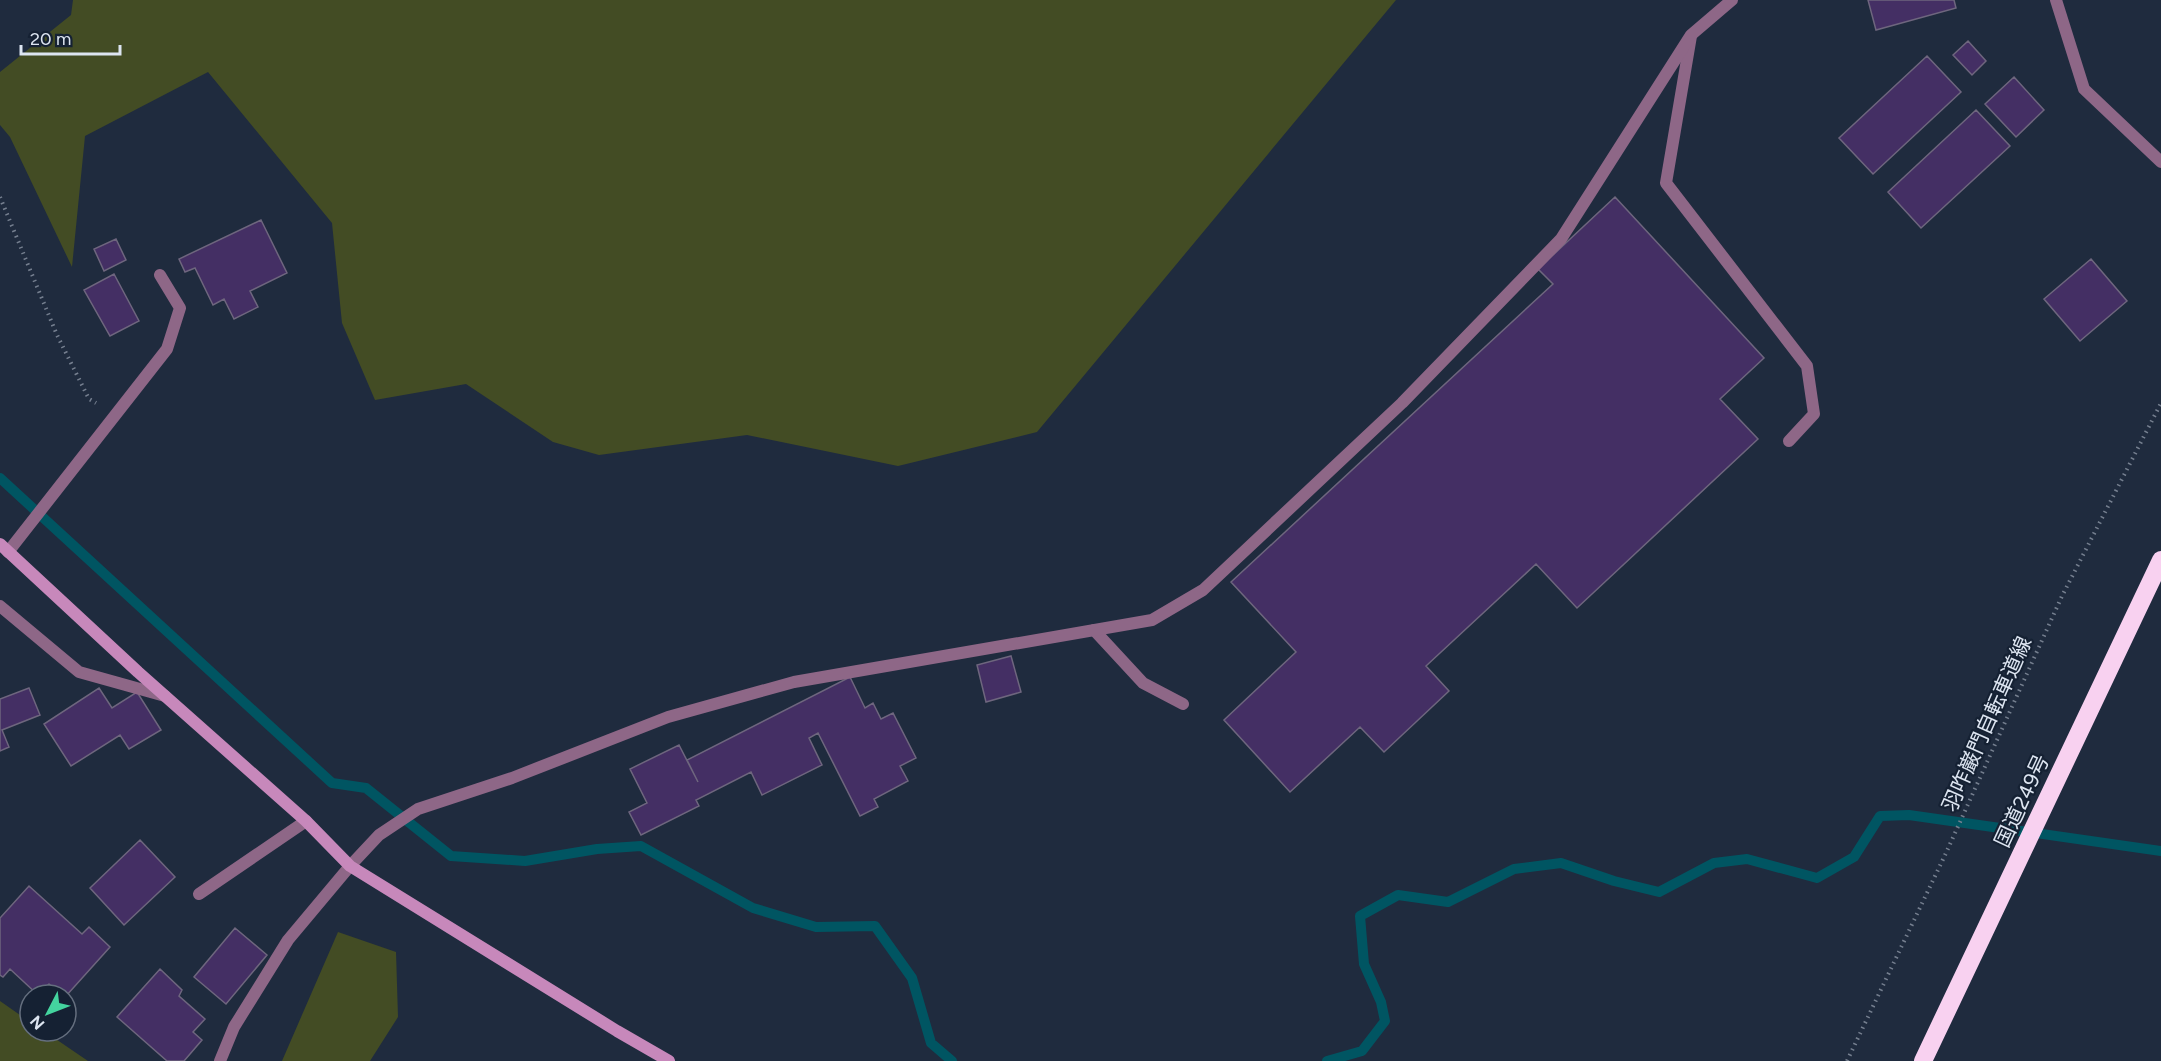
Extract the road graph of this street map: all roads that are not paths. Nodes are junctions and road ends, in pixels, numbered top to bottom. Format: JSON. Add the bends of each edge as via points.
{"nodes":[{"id":1,"x":1732,"y":0,"type":"edge"},
{"id":2,"x":2056,"y":0,"type":"edge"},
{"id":3,"x":1691,"y":35,"type":"junction"},
{"id":4,"x":2161,"y":162,"type":"edge"},
{"id":5,"x":160,"y":275,"type":"dead end"},
{"id":6,"x":1789,"y":441,"type":"dead end"},
{"id":7,"x":4,"y":548,"type":"edge"},
{"id":8,"x":2161,"y":560,"type":"edge"},
{"id":9,"x":0,"y":606,"type":"edge"},
{"id":10,"x":1094,"y":630,"type":"junction"},
{"id":11,"x":165,"y":696,"type":"junction"},
{"id":12,"x":1183,"y":704,"type":"dead end"},
{"id":13,"x":306,"y":821,"type":"junction"},
{"id":14,"x":350,"y":866,"type":"junction"},
{"id":15,"x":200,"y":894,"type":"dead end"},
{"id":16,"x":220,"y":1061,"type":"edge"},
{"id":17,"x":669,"y":1061,"type":"edge"},
{"id":18,"x":1923,"y":1061,"type":"edge"}],
"edges":[{"from":1,"to":3,"type":"street"},
{"from":2,"to":4,"type":"street","via":[[2084,89]]},
{"from":3,"to":6,"type":"street","via":[[1666,183],[1807,366],[1814,414]]},
{"from":3,"to":10,"type":"street","via":[[1561,239],[1402,403],[1203,590],[1152,620]]},
{"from":5,"to":7,"type":"street","via":[[180,308],[167,349]]},
{"from":7,"to":11,"type":"street"},
{"from":8,"to":18,"type":"highway","name":"国道249号"},
{"from":9,"to":11,"type":"street","via":[[79,672]]},
{"from":10,"to":12,"type":"street","via":[[1143,683]]},
{"from":10,"to":14,"type":"street","via":[[794,682],[668,717],[512,778],[418,809],[379,834]]},
{"from":11,"to":13,"type":"street"},
{"from":13,"to":14,"type":"street"},
{"from":13,"to":15,"type":"street"},
{"from":14,"to":16,"type":"street","via":[[288,940],[234,1027]]},
{"from":14,"to":17,"type":"street"}]}
